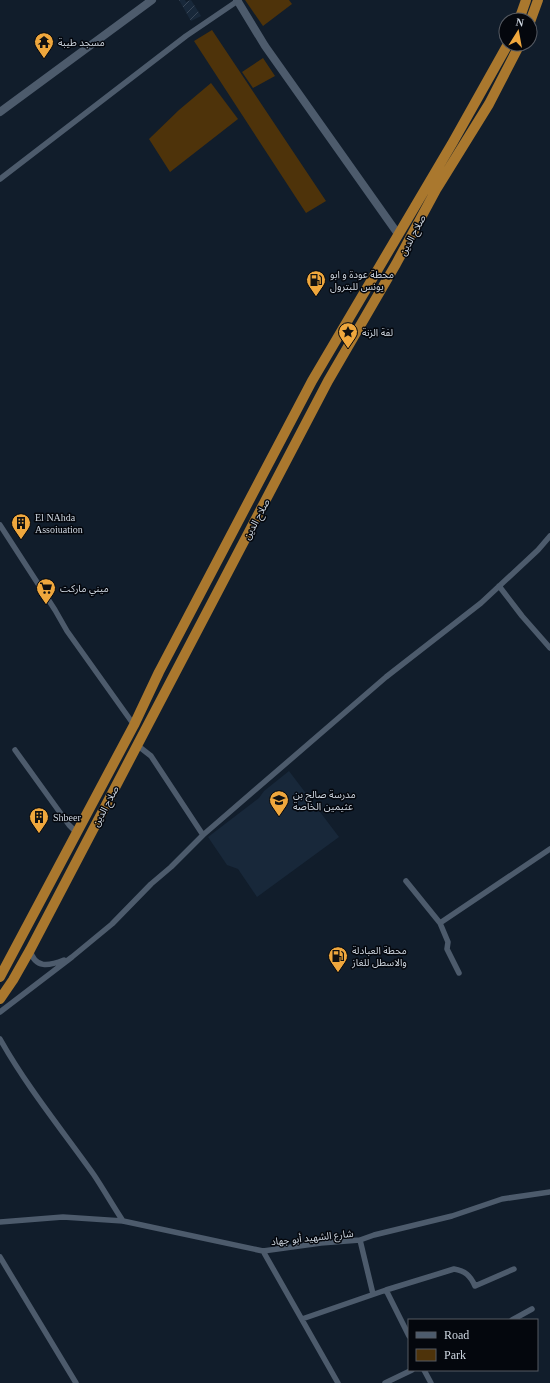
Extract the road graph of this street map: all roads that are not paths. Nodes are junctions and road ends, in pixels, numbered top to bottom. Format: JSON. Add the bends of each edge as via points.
{"nodes":[{"id":1,"x":152,"y":0,"type":"edge"},
{"id":2,"x":238,"y":0,"type":"edge"},
{"id":3,"x":526,"y":0,"type":"edge"},
{"id":4,"x":538,"y":0,"type":"edge"},
{"id":5,"x":522,"y":12,"type":"edge"},
{"id":6,"x":534,"y":12,"type":"edge"},
{"id":7,"x":503,"y":52,"type":"edge"},
{"id":8,"x":516,"y":52,"type":"edge"},
{"id":9,"x":0,"y":112,"type":"edge"},
{"id":10,"x":0,"y":179,"type":"edge"},
{"id":11,"x":398,"y":234,"type":"junction"},
{"id":12,"x":301,"y":402,"type":"junction"},
{"id":13,"x":313,"y":410,"type":"junction"},
{"id":14,"x":0,"y":525,"type":"edge"},
{"id":15,"x":550,"y":536,"type":"edge"},
{"id":16,"x":211,"y":574,"type":"junction"},
{"id":17,"x":222,"y":582,"type":"junction"},
{"id":18,"x":499,"y":586,"type":"junction"},
{"id":19,"x":550,"y":648,"type":"edge"},
{"id":20,"x":134,"y":725,"type":"junction"},
{"id":21,"x":137,"y":745,"type":"junction"},
{"id":22,"x":15,"y":750,"type":"dead end"},
{"id":23,"x":77,"y":833,"type":"junction"},
{"id":24,"x":203,"y":835,"type":"junction"},
{"id":25,"x":550,"y":849,"type":"edge"},
{"id":26,"x":406,"y":881,"type":"dead end"},
{"id":27,"x":440,"y":923,"type":"junction"},
{"id":28,"x":30,"y":950,"type":"junction"},
{"id":29,"x":72,"y":957,"type":"junction"},
{"id":30,"x":458,"y":973,"type":"dead end"},
{"id":31,"x":0,"y":977,"type":"edge"},
{"id":32,"x":0,"y":999,"type":"edge"},
{"id":33,"x":0,"y":1012,"type":"edge"},
{"id":34,"x":0,"y":1039,"type":"edge"},
{"id":35,"x":2,"y":1044,"type":"edge"},
{"id":36,"x":550,"y":1192,"type":"edge"},
{"id":37,"x":123,"y":1221,"type":"junction"},
{"id":38,"x":0,"y":1222,"type":"edge"},
{"id":39,"x":360,"y":1240,"type":"junction"},
{"id":40,"x":264,"y":1251,"type":"junction"},
{"id":41,"x":0,"y":1257,"type":"edge"},
{"id":42,"x":514,"y":1269,"type":"dead end"},
{"id":43,"x":386,"y":1290,"type":"junction"},
{"id":44,"x":373,"y":1294,"type":"junction"},
{"id":45,"x":532,"y":1309,"type":"dead end"},
{"id":46,"x":514,"y":1319,"type":"edge"},
{"id":47,"x":302,"y":1320,"type":"junction"},
{"id":48,"x":408,"y":1334,"type":"edge"},
{"id":49,"x":410,"y":1371,"type":"edge"},
{"id":50,"x":425,"y":1371,"type":"edge"},
{"id":51,"x":76,"y":1383,"type":"edge"},
{"id":52,"x":338,"y":1383,"type":"edge"},
{"id":53,"x":385,"y":1383,"type":"edge"},
{"id":54,"x":431,"y":1383,"type":"edge"}],
"edges":[{"from":1,"to":9,"type":"street"},
{"from":2,"to":10,"type":"street","via":[[180,41]]},
{"from":2,"to":11,"type":"street","via":[[265,46]]},
{"from":3,"to":5,"type":"highway"},
{"from":4,"to":6,"type":"highway"},
{"from":7,"to":11,"type":"highway","name":"صلاح الدين"},
{"from":8,"to":13,"type":"highway","name":"صلاح الدين","via":[[489,104],[437,188]]},
{"from":11,"to":12,"type":"highway","name":"صلاح الدين"},
{"from":12,"to":13,"type":"highway","via":[[306,401]]},
{"from":12,"to":16,"type":"highway","name":"صلاح الدين"},
{"from":13,"to":17,"type":"highway","name":"صلاح الدين"},
{"from":14,"to":20,"type":"street","via":[[67,631]]},
{"from":15,"to":18,"type":"street"},
{"from":16,"to":17,"type":"highway","via":[[212,582]]},
{"from":16,"to":20,"type":"highway","name":"صلاح الدين"},
{"from":17,"to":21,"type":"highway","name":"صلاح الدين"},
{"from":18,"to":19,"type":"street"},
{"from":18,"to":24,"type":"street","via":[[386,677]]},
{"from":20,"to":23,"type":"highway","name":"صلاح الدين"},
{"from":21,"to":24,"type":"street","via":[[151,756]]},
{"from":21,"to":28,"type":"highway","name":"صلاح الدين"},
{"from":22,"to":23,"type":"street"},
{"from":23,"to":31,"type":"highway","name":"صلاح الدين"},
{"from":24,"to":29,"type":"street","via":[[112,924]]},
{"from":25,"to":27,"type":"street"},
{"from":26,"to":27,"type":"street"},
{"from":27,"to":30,"type":"street","via":[[448,942],[447,949]]},
{"from":28,"to":29,"type":"street","via":[[36,962],[44,964],[54,964]]},
{"from":28,"to":32,"type":"highway","name":"صلاح الدين"},
{"from":29,"to":33,"type":"street"},
{"from":34,"to":35,"type":"street"},
{"from":35,"to":37,"type":"street","via":[[95,1176]]},
{"from":36,"to":39,"type":"street","name":"شارع الشهيد أبو جهاد","via":[[502,1199],[452,1216]]},
{"from":37,"to":38,"type":"street","name":"شارع الشهيد أبو جهاد","via":[[63,1217]]},
{"from":37,"to":40,"type":"street","name":"شارع الشهيد أبو جهاد"},
{"from":39,"to":40,"type":"street","name":"شارع الشهيد أبو جهاد"},
{"from":39,"to":44,"type":"street"},
{"from":40,"to":47,"type":"street"},
{"from":41,"to":51,"type":"street"},
{"from":42,"to":43,"type":"street","via":[[475,1286],[471,1277],[463,1271],[454,1269]]},
{"from":43,"to":44,"type":"street"},
{"from":43,"to":48,"type":"street"},
{"from":44,"to":47,"type":"street"},
{"from":45,"to":46,"type":"street"},
{"from":47,"to":52,"type":"street"},
{"from":49,"to":53,"type":"street"},
{"from":50,"to":54,"type":"street"}]}
